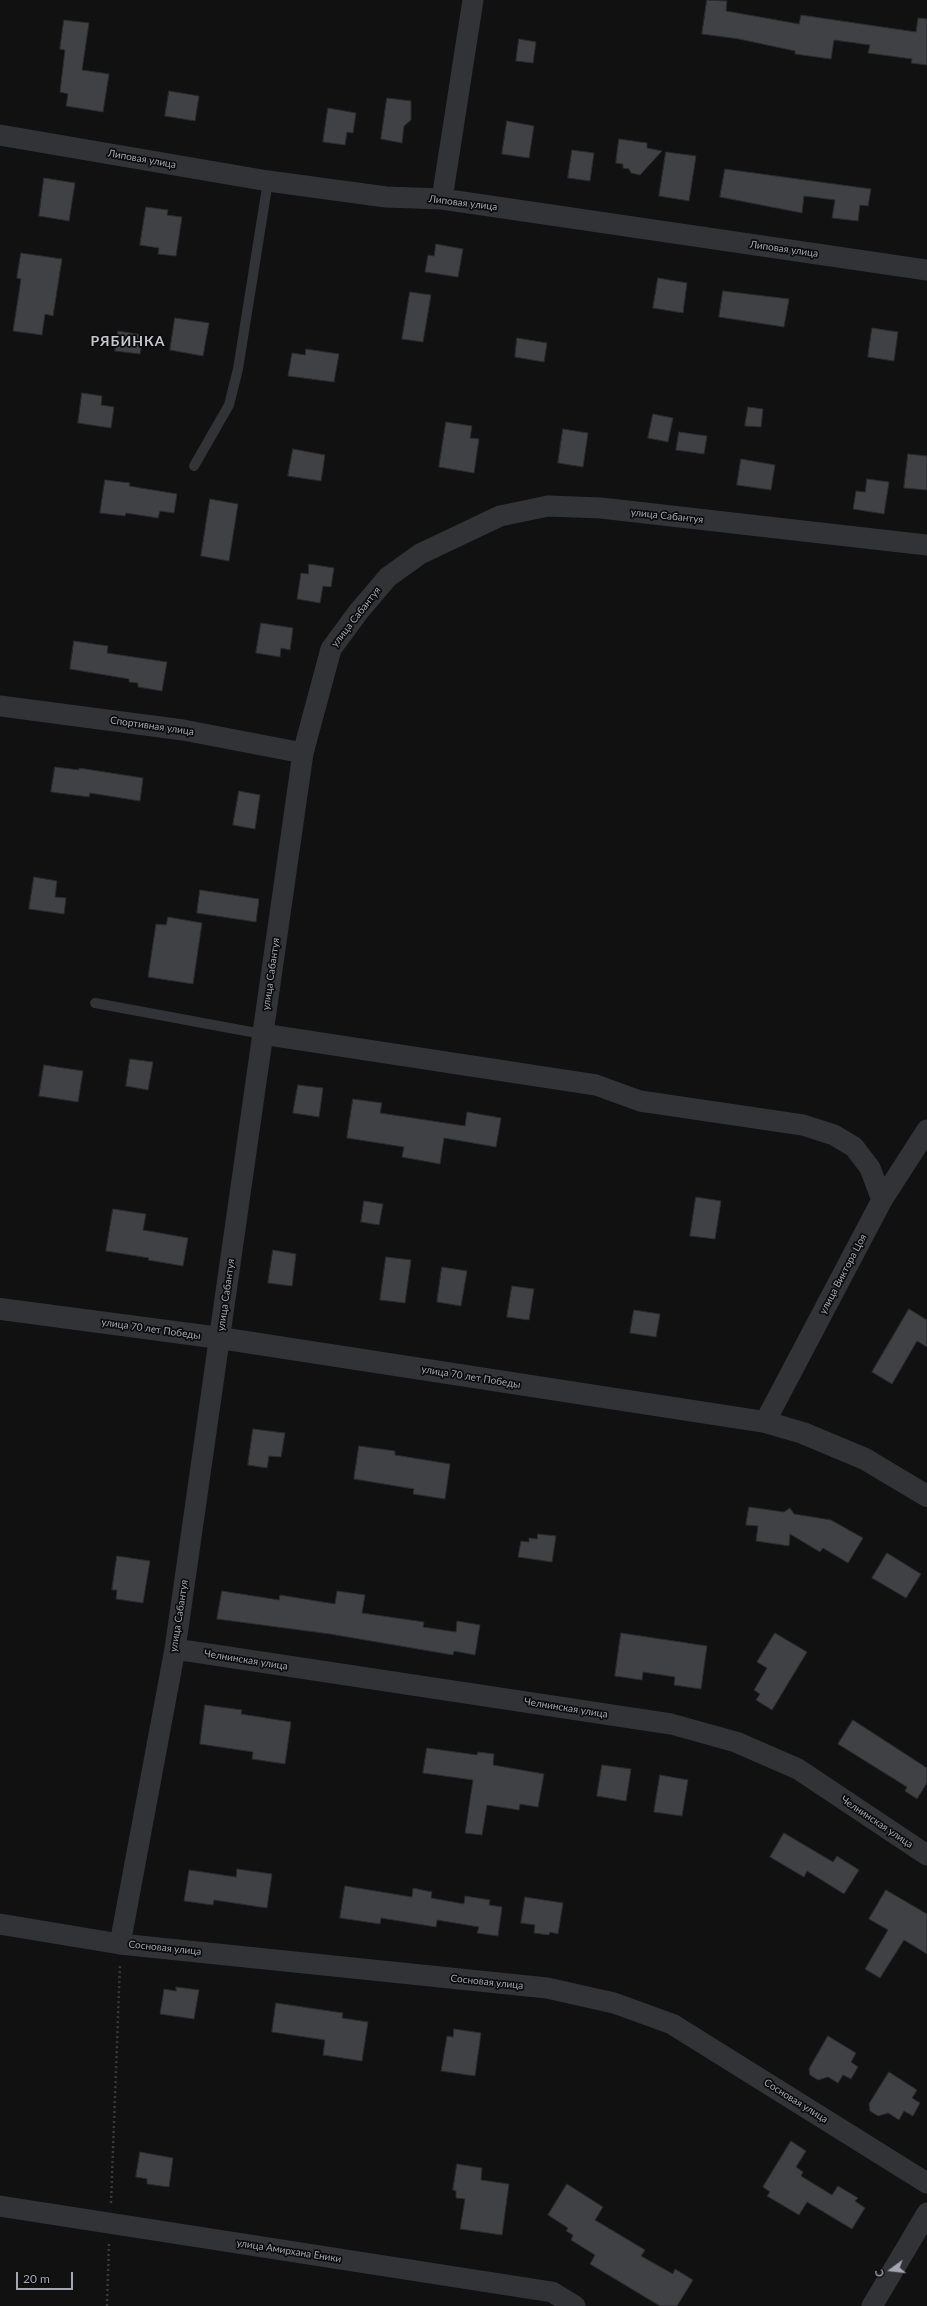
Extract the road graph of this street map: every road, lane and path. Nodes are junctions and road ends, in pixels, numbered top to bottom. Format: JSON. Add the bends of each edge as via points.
{"nodes":[{"id":1,"x":473,"y":0,"type":"edge"},
{"id":2,"x":0,"y":135,"type":"edge"},
{"id":3,"x":268,"y":180,"type":"junction"},
{"id":4,"x":442,"y":199,"type":"junction"},
{"id":5,"x":927,"y":270,"type":"edge"},
{"id":6,"x":194,"y":466,"type":"dead end"},
{"id":7,"x":927,"y":545,"type":"edge"},
{"id":8,"x":0,"y":706,"type":"edge"},
{"id":9,"x":303,"y":753,"type":"junction"},
{"id":10,"x":94,"y":1003,"type":"dead end"},
{"id":11,"x":262,"y":1034,"type":"junction"},
{"id":12,"x":927,"y":1130,"type":"edge"},
{"id":13,"x":882,"y":1200,"type":"junction"},
{"id":14,"x":0,"y":1309,"type":"edge"},
{"id":15,"x":220,"y":1338,"type":"junction"},
{"id":16,"x":765,"y":1422,"type":"junction"},
{"id":17,"x":927,"y":1496,"type":"edge"},
{"id":18,"x":175,"y":1649,"type":"junction"},
{"id":19,"x":927,"y":1855,"type":"edge"},
{"id":20,"x":0,"y":1924,"type":"edge"},
{"id":21,"x":120,"y":1944,"type":"junction"},
{"id":22,"x":927,"y":2183,"type":"edge"},
{"id":23,"x":0,"y":2206,"type":"edge"},
{"id":24,"x":110,"y":2212,"type":"dead end"},
{"id":25,"x":927,"y":2213,"type":"edge"},
{"id":26,"x":109,"y":2235,"type":"dead end"},
{"id":27,"x":107,"y":2306,"type":"edge"},
{"id":28,"x":574,"y":2306,"type":"edge"},
{"id":29,"x":872,"y":2306,"type":"edge"}],
"edges":[{"from":1,"to":4,"type":"street"},
{"from":2,"to":3,"type":"street","name":"Липовая улица"},
{"from":3,"to":4,"type":"street","name":"Липовая улица","via":[[386,197]]},
{"from":3,"to":6,"type":"lane","via":[[238,369],[229,405]]},
{"from":4,"to":5,"type":"street","name":"Липовая улица"},
{"from":7,"to":9,"type":"street","name":"улица Сабантуя","via":[[601,508],[548,506],[500,516],[420,554],[388,577],[359,611],[331,649]]},
{"from":8,"to":9,"type":"street","name":"Спортивная улица","via":[[183,730]]},
{"from":9,"to":11,"type":"street","name":"улица Сабантуя"},
{"from":10,"to":11,"type":"lane"},
{"from":11,"to":13,"type":"street","via":[[596,1085],[640,1101],[803,1125],[834,1135],[854,1147],[870,1168]]},
{"from":11,"to":15,"type":"street","name":"улица Сабантуя"},
{"from":12,"to":13,"type":"street","name":"улица Виктора Цоя"},
{"from":13,"to":16,"type":"street","name":"улица Виктора Цоя"},
{"from":14,"to":15,"type":"street","name":"улица 70 лет Победы"},
{"from":15,"to":16,"type":"street","name":"улица 70 лет Победы"},
{"from":15,"to":18,"type":"street","name":"улица Сабантуя"},
{"from":16,"to":17,"type":"street","name":"улица 70 лет Победы","via":[[865,1459]]},
{"from":18,"to":19,"type":"street","name":"Челнинская улица","via":[[671,1724],[736,1742],[798,1769]]},
{"from":18,"to":21,"type":"street","name":"улица Сабантуя"},
{"from":20,"to":21,"type":"street","name":"Сосновая улица"},
{"from":21,"to":22,"type":"street","name":"Сосновая улица","via":[[547,1988],[614,2003],[672,2024]]},
{"from":21,"to":24,"type":"path"},
{"from":23,"to":28,"type":"street","name":"улица Амирхана Еники","via":[[552,2292]]},
{"from":25,"to":29,"type":"street"},
{"from":26,"to":27,"type":"path"}]}
